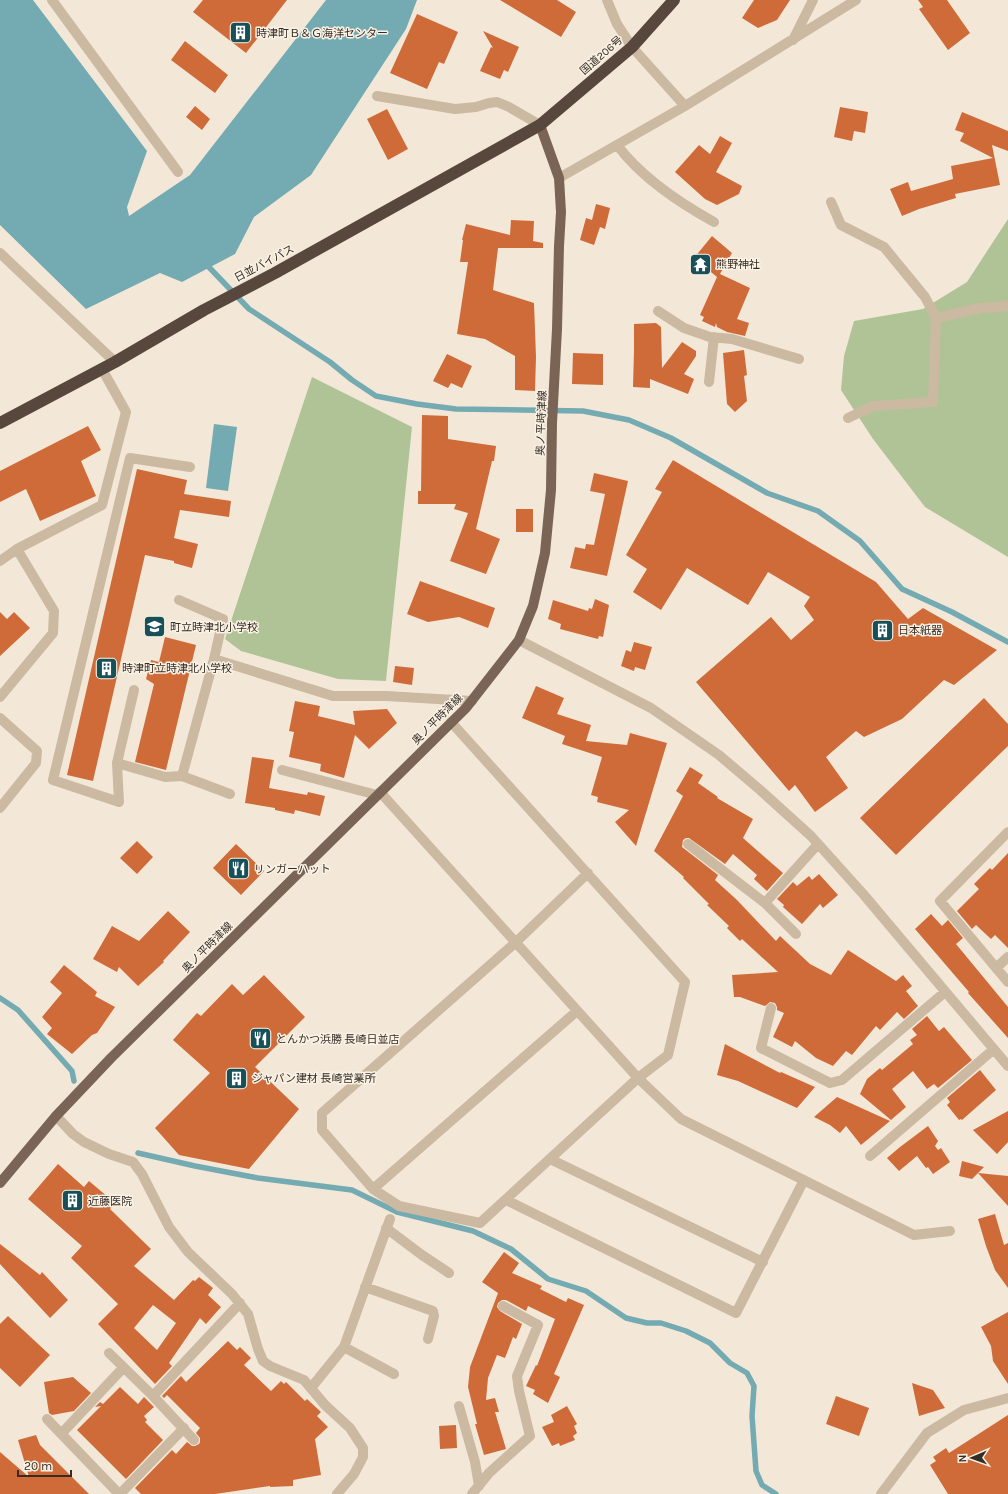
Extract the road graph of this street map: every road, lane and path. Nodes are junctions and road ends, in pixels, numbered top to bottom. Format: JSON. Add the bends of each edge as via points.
{"nodes":[{"id":1,"x":52,"y":0,"type":"edge"},
{"id":2,"x":607,"y":0,"type":"edge"},
{"id":3,"x":674,"y":0,"type":"edge"},
{"id":4,"x":813,"y":0,"type":"edge"},
{"id":5,"x":856,"y":0,"type":"edge"},
{"id":6,"x":793,"y":40,"type":"junction"},
{"id":7,"x":632,"y":47,"type":"junction"},
{"id":8,"x":377,"y":96,"type":"dead end"},
{"id":9,"x":685,"y":106,"type":"junction"},
{"id":10,"x":540,"y":125,"type":"junction"},
{"id":11,"x":617,"y":145,"type":"junction"},
{"id":12,"x":178,"y":172,"type":"dead end"},
{"id":13,"x":559,"y":178,"type":"junction"},
{"id":14,"x":831,"y":202,"type":"dead end"},
{"id":15,"x":714,"y":222,"type":"dead end"},
{"id":16,"x":0,"y":253,"type":"edge"},
{"id":17,"x":1008,"y":306,"type":"edge"},
{"id":18,"x":658,"y":311,"type":"dead end"},
{"id":19,"x":936,"y":318,"type":"junction"},
{"id":20,"x":714,"y":337,"type":"junction"},
{"id":21,"x":799,"y":359,"type":"dead end"},
{"id":22,"x":115,"y":362,"type":"junction"},
{"id":23,"x":102,"y":369,"type":"junction"},
{"id":24,"x":709,"y":382,"type":"dead end"},
{"id":25,"x":848,"y":418,"type":"dead end"},
{"id":26,"x":0,"y":423,"type":"edge"},
{"id":27,"x":190,"y":467,"type":"dead end"},
{"id":28,"x":17,"y":550,"type":"junction"},
{"id":29,"x":0,"y":561,"type":"edge"},
{"id":30,"x":179,"y":600,"type":"dead end"},
{"id":31,"x":519,"y":640,"type":"junction"},
{"id":32,"x":214,"y":659,"type":"junction"},
{"id":33,"x":134,"y":690,"type":"dead end"},
{"id":34,"x":0,"y":698,"type":"edge"},
{"id":35,"x":472,"y":701,"type":"junction"},
{"id":36,"x":0,"y":718,"type":"edge"},
{"id":37,"x":451,"y":722,"type":"junction"},
{"id":38,"x":117,"y":763,"type":"junction"},
{"id":39,"x":282,"y":770,"type":"dead end"},
{"id":40,"x":182,"y":776,"type":"junction"},
{"id":41,"x":379,"y":793,"type":"junction"},
{"id":42,"x":230,"y":794,"type":"dead end"},
{"id":43,"x":0,"y":807,"type":"edge"},
{"id":44,"x":1008,"y":832,"type":"edge"},
{"id":45,"x":688,"y":844,"type":"dead end"},
{"id":46,"x":818,"y":844,"type":"junction"},
{"id":47,"x":588,"y":873,"type":"junction"},
{"id":48,"x":765,"y":904,"type":"junction"},
{"id":49,"x":796,"y":934,"type":"dead end"},
{"id":50,"x":515,"y":943,"type":"junction"},
{"id":51,"x":1008,"y":957,"type":"edge"},
{"id":52,"x":996,"y":968,"type":"junction"},
{"id":53,"x":1008,"y":982,"type":"edge"},
{"id":54,"x":945,"y":992,"type":"junction"},
{"id":55,"x":771,"y":1008,"type":"dead end"},
{"id":56,"x":577,"y":1011,"type":"junction"},
{"id":57,"x":994,"y":1049,"type":"junction"},
{"id":58,"x":1008,"y":1066,"type":"edge"},
{"id":59,"x":638,"y":1078,"type":"junction"},
{"id":60,"x":56,"y":1116,"type":"junction"},
{"id":61,"x":870,"y":1156,"type":"dead end"},
{"id":62,"x":550,"y":1159,"type":"junction"},
{"id":63,"x":804,"y":1180,"type":"junction"},
{"id":64,"x":0,"y":1183,"type":"edge"},
{"id":65,"x":373,"y":1189,"type":"junction"},
{"id":66,"x":506,"y":1200,"type":"junction"},
{"id":67,"x":950,"y":1231,"type":"dead end"},
{"id":68,"x":763,"y":1262,"type":"junction"},
{"id":69,"x":449,"y":1273,"type":"dead end"},
{"id":70,"x":365,"y":1287,"type":"junction"},
{"id":71,"x":240,"y":1303,"type":"junction"},
{"id":72,"x":503,"y":1306,"type":"dead end"},
{"id":73,"x":428,"y":1339,"type":"dead end"},
{"id":74,"x":344,"y":1347,"type":"junction"},
{"id":75,"x":109,"y":1353,"type":"dead end"},
{"id":76,"x":123,"y":1368,"type":"junction"},
{"id":77,"x":394,"y":1374,"type":"dead end"},
{"id":78,"x":312,"y":1388,"type":"junction"},
{"id":79,"x":152,"y":1396,"type":"junction"},
{"id":80,"x":1008,"y":1398,"type":"edge"},
{"id":81,"x":459,"y":1406,"type":"dead end"},
{"id":82,"x":47,"y":1419,"type":"dead end"},
{"id":83,"x":184,"y":1428,"type":"junction"},
{"id":84,"x":62,"y":1433,"type":"junction"},
{"id":85,"x":194,"y":1440,"type":"dead end"},
{"id":86,"x":479,"y":1486,"type":"junction"},
{"id":87,"x":120,"y":1494,"type":"edge"},
{"id":88,"x":337,"y":1494,"type":"edge"},
{"id":89,"x":472,"y":1494,"type":"edge"},
{"id":90,"x":881,"y":1494,"type":"edge"}],
"edges":[{"from":1,"to":12,"type":"street"},
{"from":2,"to":7,"type":"street","via":[[617,24]]},
{"from":3,"to":7,"type":"highway","name":"国道206号"},
{"from":4,"to":6,"type":"street"},
{"from":5,"to":6,"type":"street"},
{"from":6,"to":9,"type":"street"},
{"from":7,"to":9,"type":"street"},
{"from":7,"to":10,"type":"highway","name":"国道206号"},
{"from":8,"to":10,"type":"street","via":[[455,109],[476,108],[498,102]]},
{"from":9,"to":11,"type":"street"},
{"from":10,"to":13,"type":"main road","name":"奥ノ平時津線"},
{"from":10,"to":22,"type":"highway","name":"日並バイパス","via":[[204,310]]},
{"from":11,"to":13,"type":"street"},
{"from":11,"to":15,"type":"street","via":[[654,183]]},
{"from":13,"to":31,"type":"main road","name":"奥ノ平時津線","via":[[562,212],[551,490],[546,553],[533,606]]},
{"from":14,"to":19,"type":"street","via":[[841,225],[884,247],[925,297]]},
{"from":16,"to":22,"type":"street"},
{"from":17,"to":19,"type":"street","via":[[980,308]]},
{"from":18,"to":20,"type":"street","via":[[684,328]]},
{"from":19,"to":25,"type":"street","via":[[933,402],[873,406]]},
{"from":20,"to":21,"type":"street","via":[[732,339]]},
{"from":20,"to":24,"type":"street"},
{"from":22,"to":23,"type":"highway","name":"日並バイパス"},
{"from":23,"to":26,"type":"highway","name":"日並バイパス"},
{"from":23,"to":28,"type":"street","via":[[126,412],[102,505]]},
{"from":27,"to":38,"type":"street","via":[[130,458],[53,780],[118,802]]},
{"from":28,"to":29,"type":"street"},
{"from":28,"to":34,"type":"street","via":[[54,611],[53,633]]},
{"from":30,"to":32,"type":"street","via":[[223,619]]},
{"from":31,"to":35,"type":"main road","name":"奥ノ平時津線"},
{"from":31,"to":46,"type":"street","via":[[657,712],[719,755]]},
{"from":32,"to":35,"type":"street","via":[[333,696]]},
{"from":32,"to":40,"type":"street"},
{"from":33,"to":38,"type":"street"},
{"from":35,"to":37,"type":"main road","name":"奥ノ平時津線"},
{"from":36,"to":43,"type":"street","via":[[37,751],[36,763]]},
{"from":37,"to":41,"type":"main road","name":"奥ノ平時津線"},
{"from":37,"to":47,"type":"street"},
{"from":38,"to":40,"type":"street","via":[[165,777]]},
{"from":39,"to":41,"type":"street"},
{"from":40,"to":42,"type":"street"},
{"from":41,"to":50,"type":"street"},
{"from":41,"to":60,"type":"main road","name":"奥ノ平時津線","via":[[111,1058]]},
{"from":44,"to":52,"type":"street","via":[[940,901]]},
{"from":45,"to":48,"type":"street"},
{"from":46,"to":48,"type":"street"},
{"from":46,"to":54,"type":"street"},
{"from":47,"to":50,"type":"street"},
{"from":47,"to":59,"type":"street","via":[[685,982],[668,1055]]},
{"from":48,"to":49,"type":"street"},
{"from":50,"to":56,"type":"street"},
{"from":50,"to":65,"type":"street","via":[[322,1113],[322,1130]]},
{"from":51,"to":52,"type":"street"},
{"from":52,"to":53,"type":"street"},
{"from":54,"to":55,"type":"street","via":[[842,1080],[830,1084],[761,1048]]},
{"from":54,"to":57,"type":"street"},
{"from":56,"to":59,"type":"street"},
{"from":56,"to":65,"type":"street"},
{"from":57,"to":58,"type":"street"},
{"from":57,"to":61,"type":"street"},
{"from":59,"to":62,"type":"street"},
{"from":59,"to":63,"type":"street","via":[[681,1119]]},
{"from":60,"to":64,"type":"main road","name":"奥ノ平時津線"},
{"from":60,"to":71,"type":"street","via":[[84,1142],[108,1154],[133,1162],[142,1174],[169,1227],[188,1252]]},
{"from":62,"to":66,"type":"street"},
{"from":62,"to":68,"type":"street"},
{"from":63,"to":67,"type":"street","via":[[914,1234]]},
{"from":63,"to":68,"type":"street"},
{"from":65,"to":66,"type":"street","via":[[399,1206],[480,1223]]},
{"from":66,"to":68,"type":"street","via":[[736,1313]]},
{"from":69,"to":70,"type":"street","via":[[422,1255],[388,1223]]},
{"from":70,"to":73,"type":"street","via":[[433,1311]]},
{"from":70,"to":74,"type":"street"},
{"from":71,"to":78,"type":"street","via":[[248,1314],[263,1361],[304,1380]]},
{"from":71,"to":79,"type":"street"},
{"from":72,"to":86,"type":"street","via":[[538,1324],[517,1376],[530,1436],[489,1473]]},
{"from":74,"to":77,"type":"street"},
{"from":74,"to":78,"type":"street"},
{"from":75,"to":76,"type":"street"},
{"from":76,"to":79,"type":"street"},
{"from":76,"to":84,"type":"street"},
{"from":78,"to":88,"type":"street","via":[[325,1405],[350,1428],[363,1448],[363,1457],[354,1474]]},
{"from":79,"to":83,"type":"street"},
{"from":80,"to":90,"type":"street","via":[[964,1410],[927,1433]]},
{"from":81,"to":86,"type":"street"},
{"from":82,"to":84,"type":"street"},
{"from":83,"to":85,"type":"street"},
{"from":83,"to":87,"type":"street"},
{"from":84,"to":87,"type":"street"},
{"from":86,"to":89,"type":"street"}]}
